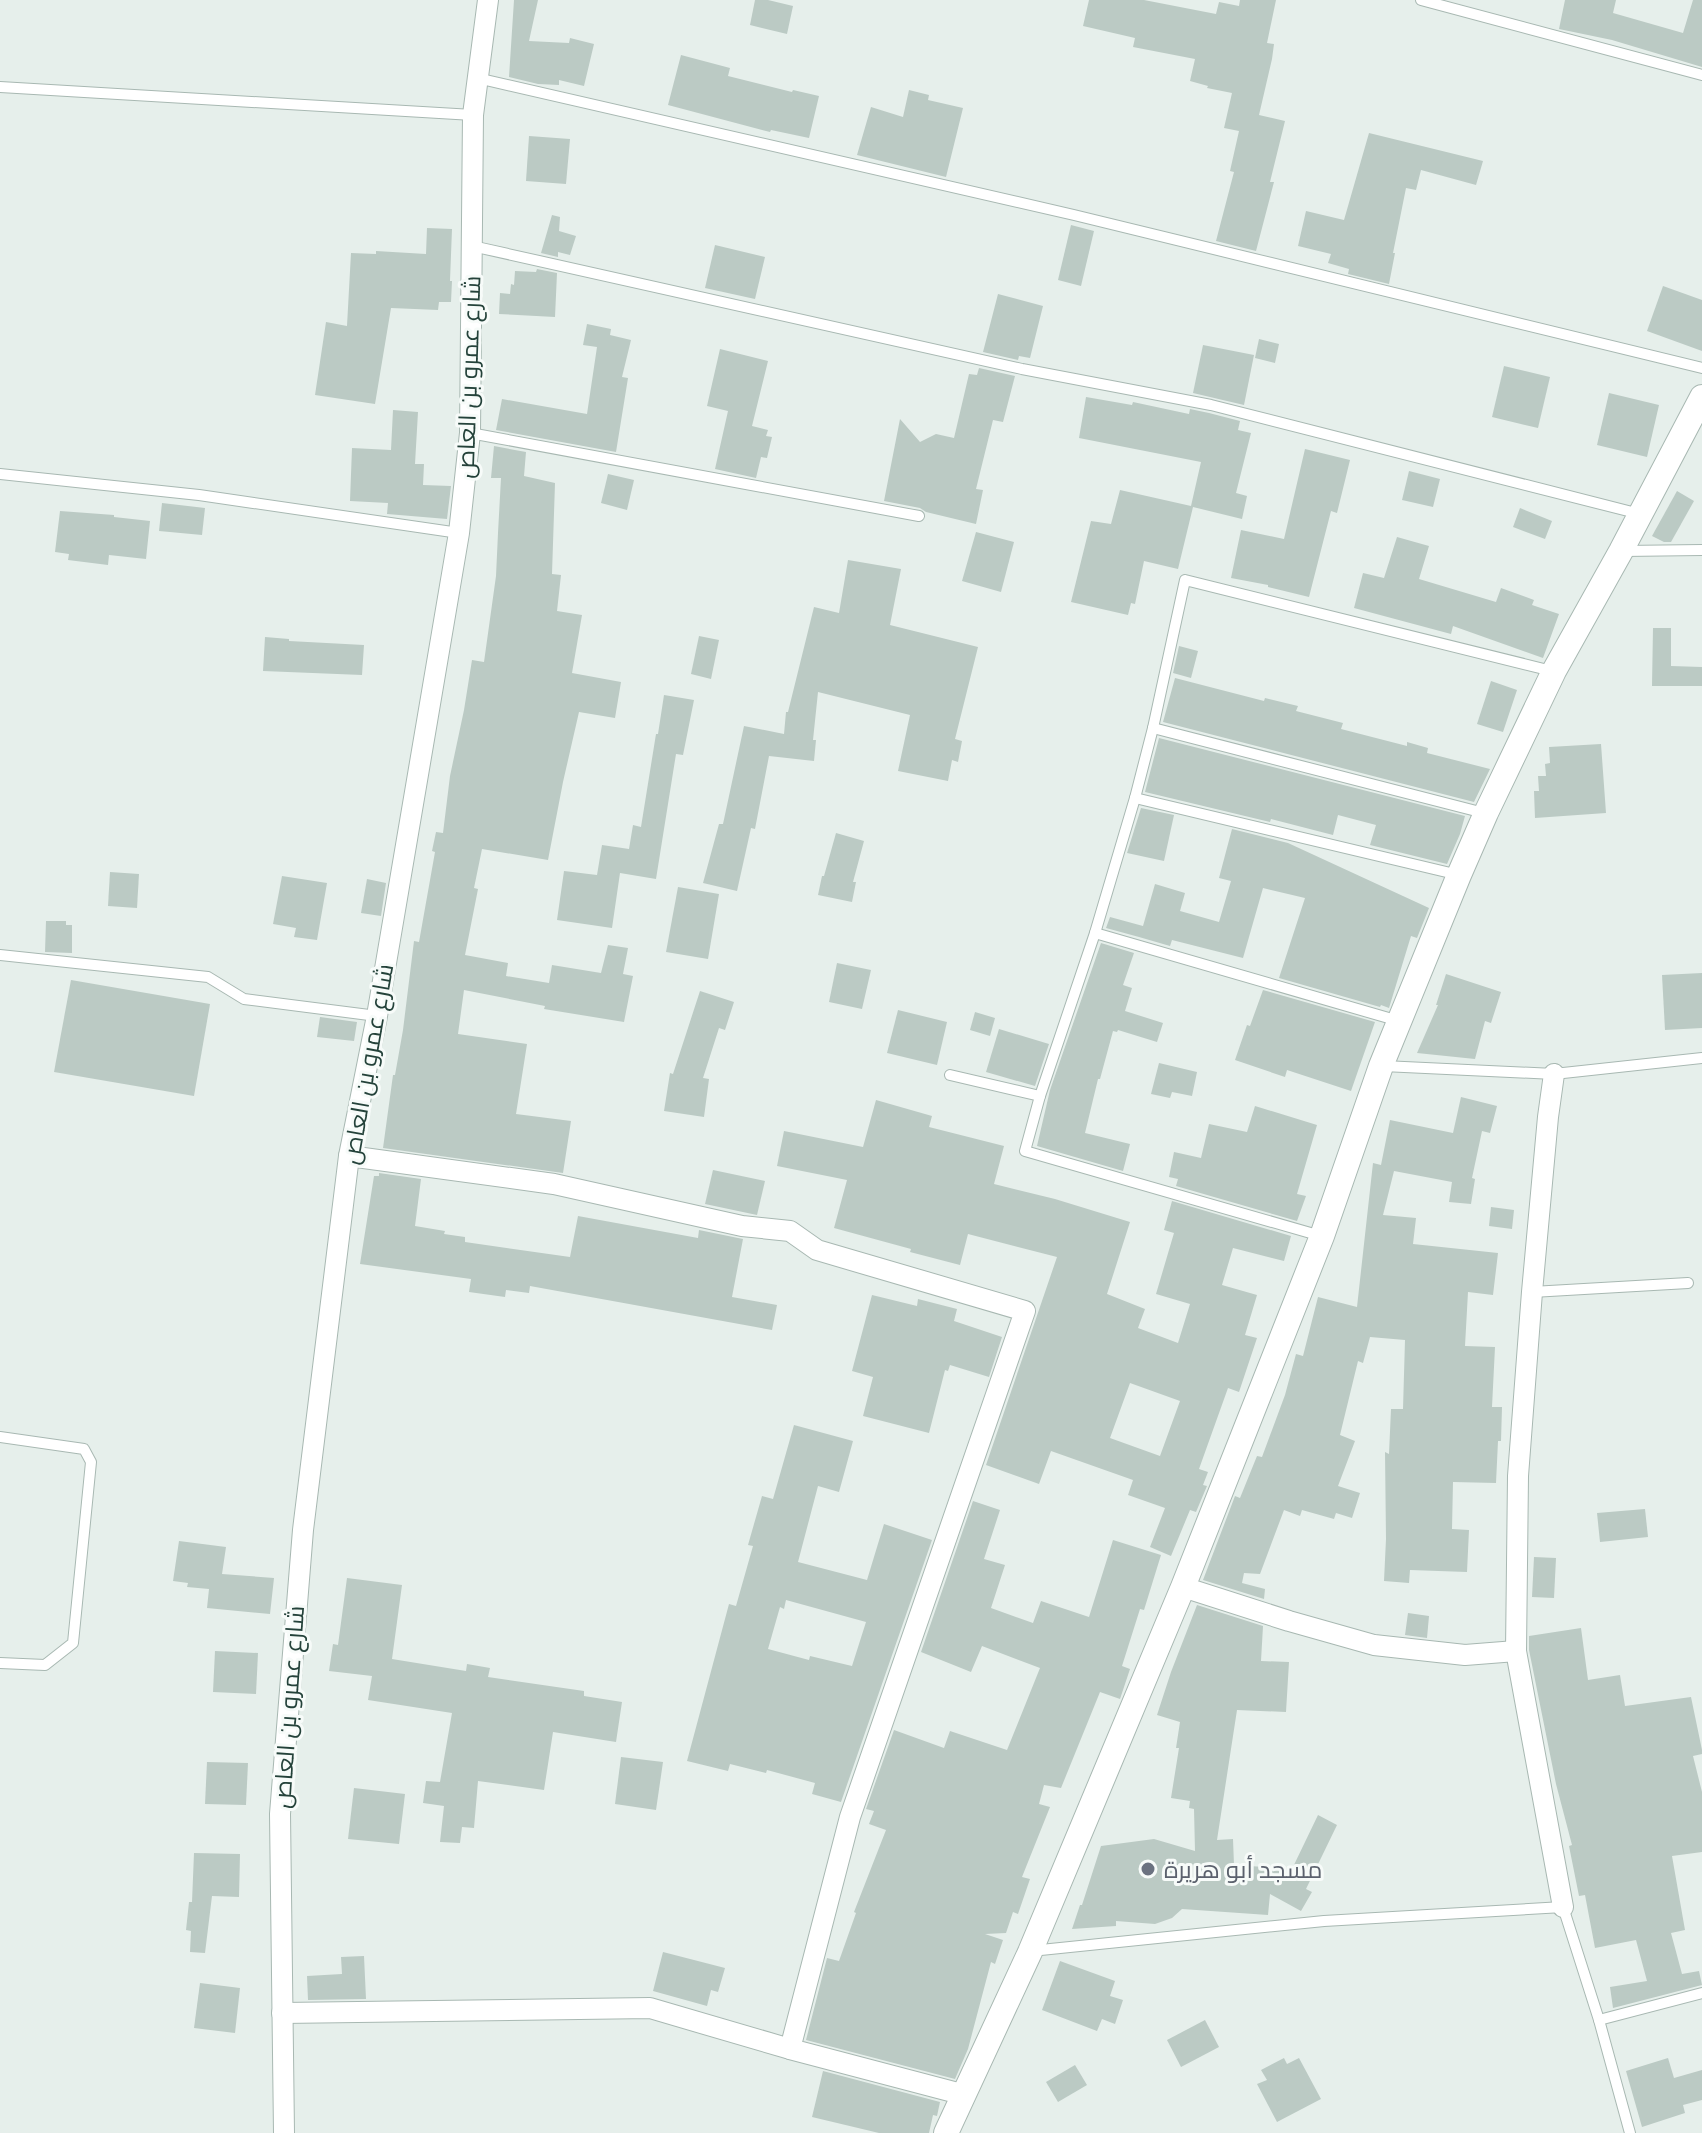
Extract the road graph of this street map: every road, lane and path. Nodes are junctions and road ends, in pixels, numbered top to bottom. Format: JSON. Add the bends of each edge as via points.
{"nodes":[{"id":1,"x":488,"y":0,"type":"edge"},
{"id":2,"x":1421,"y":0,"type":"edge"},
{"id":3,"x":1702,"y":75,"type":"edge"},
{"id":4,"x":477,"y":78,"type":"junction"},
{"id":5,"x":0,"y":87,"type":"edge"},
{"id":6,"x":473,"y":115,"type":"junction"},
{"id":7,"x":472,"y":246,"type":"junction"},
{"id":8,"x":1702,"y":368,"type":"edge"},
{"id":9,"x":1702,"y":397,"type":"edge"},
{"id":10,"x":470,"y":433,"type":"junction"},
{"id":11,"x":0,"y":474,"type":"edge"},
{"id":12,"x":1640,"y":514,"type":"junction"},
{"id":13,"x":919,"y":516,"type":"dead end"},
{"id":14,"x":459,"y":533,"type":"junction"},
{"id":15,"x":1702,"y":550,"type":"edge"},
{"id":16,"x":1621,"y":551,"type":"junction"},
{"id":17,"x":1554,"y":671,"type":"junction"},
{"id":18,"x":1153,"y":728,"type":"junction"},
{"id":19,"x":1135,"y":798,"type":"junction"},
{"id":20,"x":1486,"y":813,"type":"junction"},
{"id":21,"x":1459,"y":875,"type":"junction"},
{"id":22,"x":1095,"y":933,"type":"junction"},
{"id":23,"x":0,"y":955,"type":"edge"},
{"id":24,"x":377,"y":1016,"type":"junction"},
{"id":25,"x":1399,"y":1021,"type":"junction"},
{"id":26,"x":1702,"y":1058,"type":"edge"},
{"id":27,"x":1381,"y":1066,"type":"junction"},
{"id":28,"x":1554,"y":1074,"type":"junction"},
{"id":29,"x":950,"y":1075,"type":"dead end"},
{"id":30,"x":1040,"y":1096,"type":"junction"},
{"id":31,"x":349,"y":1156,"type":"junction"},
{"id":32,"x":1322,"y":1236,"type":"junction"},
{"id":33,"x":1688,"y":1283,"type":"dead end"},
{"id":34,"x":1532,"y":1292,"type":"junction"},
{"id":35,"x":0,"y":1437,"type":"edge"},
{"id":36,"x":1183,"y":1587,"type":"junction"},
{"id":37,"x":1516,"y":1651,"type":"junction"},
{"id":38,"x":0,"y":1663,"type":"edge"},
{"id":39,"x":1563,"y":1907,"type":"junction"},
{"id":40,"x":1030,"y":1952,"type":"junction"},
{"id":41,"x":1702,"y":1993,"type":"edge"},
{"id":42,"x":282,"y":2013,"type":"junction"},
{"id":43,"x":1599,"y":2020,"type":"junction"},
{"id":44,"x":790,"y":2049,"type":"junction"},
{"id":45,"x":965,"y":2095,"type":"junction"},
{"id":46,"x":284,"y":2133,"type":"edge"},
{"id":47,"x":946,"y":2133,"type":"edge"},
{"id":48,"x":1630,"y":2133,"type":"edge"}],
"edges":[{"from":1,"to":4,"type":"street","name":"شارع عمرو بن العاص"},
{"from":2,"to":3,"type":"lane"},
{"from":4,"to":6,"type":"street","name":"شارع عمرو بن العاص"},
{"from":4,"to":8,"type":"lane","via":[[1074,215]]},
{"from":5,"to":6,"type":"lane"},
{"from":6,"to":7,"type":"street","name":"شارع عمرو بن العاص"},
{"from":7,"to":10,"type":"street","name":"شارع عمرو بن العاص"},
{"from":7,"to":12,"type":"lane","via":[[1022,369],[1211,405]]},
{"from":9,"to":12,"type":"street"},
{"from":10,"to":13,"type":"lane"},
{"from":10,"to":14,"type":"street","name":"شارع عمرو بن العاص"},
{"from":11,"to":14,"type":"lane","via":[[199,495]]},
{"from":12,"to":16,"type":"street"},
{"from":14,"to":24,"type":"street","name":"شارع عمرو بن العاص"},
{"from":15,"to":16,"type":"lane"},
{"from":16,"to":17,"type":"street"},
{"from":17,"to":18,"type":"lane","via":[[1185,580]]},
{"from":17,"to":20,"type":"street"},
{"from":18,"to":19,"type":"lane"},
{"from":18,"to":20,"type":"lane"},
{"from":19,"to":21,"type":"lane"},
{"from":19,"to":22,"type":"lane"},
{"from":20,"to":21,"type":"street"},
{"from":21,"to":25,"type":"street"},
{"from":22,"to":25,"type":"lane"},
{"from":22,"to":30,"type":"lane"},
{"from":23,"to":24,"type":"lane","via":[[208,977],[244,999]]},
{"from":24,"to":31,"type":"street","name":"شارع عمرو بن العاص"},
{"from":25,"to":27,"type":"street"},
{"from":26,"to":28,"type":"lane"},
{"from":27,"to":28,"type":"lane"},
{"from":27,"to":32,"type":"street"},
{"from":28,"to":34,"type":"street"},
{"from":29,"to":30,"type":"lane"},
{"from":30,"to":32,"type":"lane","via":[[1025,1151]]},
{"from":31,"to":42,"type":"street","name":"شارع عمرو بن العاص","via":[[303,1530],[281,1800]]},
{"from":31,"to":44,"type":"street","via":[[554,1184],[742,1226],[790,1231],[817,1250],[1025,1311],[850,1817]]},
{"from":32,"to":36,"type":"street"},
{"from":33,"to":34,"type":"lane"},
{"from":34,"to":37,"type":"street","via":[[1518,1476]]},
{"from":35,"to":38,"type":"lane","via":[[84,1449],[91,1462],[73,1643],[45,1665]]},
{"from":36,"to":37,"type":"street","via":[[1374,1645],[1465,1655]]},
{"from":36,"to":40,"type":"street"},
{"from":37,"to":39,"type":"street"},
{"from":39,"to":40,"type":"lane","via":[[1324,1921]]},
{"from":39,"to":43,"type":"lane"},
{"from":40,"to":45,"type":"street"},
{"from":41,"to":43,"type":"lane"},
{"from":42,"to":44,"type":"street","via":[[650,2008]]},
{"from":42,"to":46,"type":"street","name":"شارع عمرو بن العاص"},
{"from":43,"to":48,"type":"lane"},
{"from":44,"to":45,"type":"street"},
{"from":45,"to":47,"type":"street"}]}
